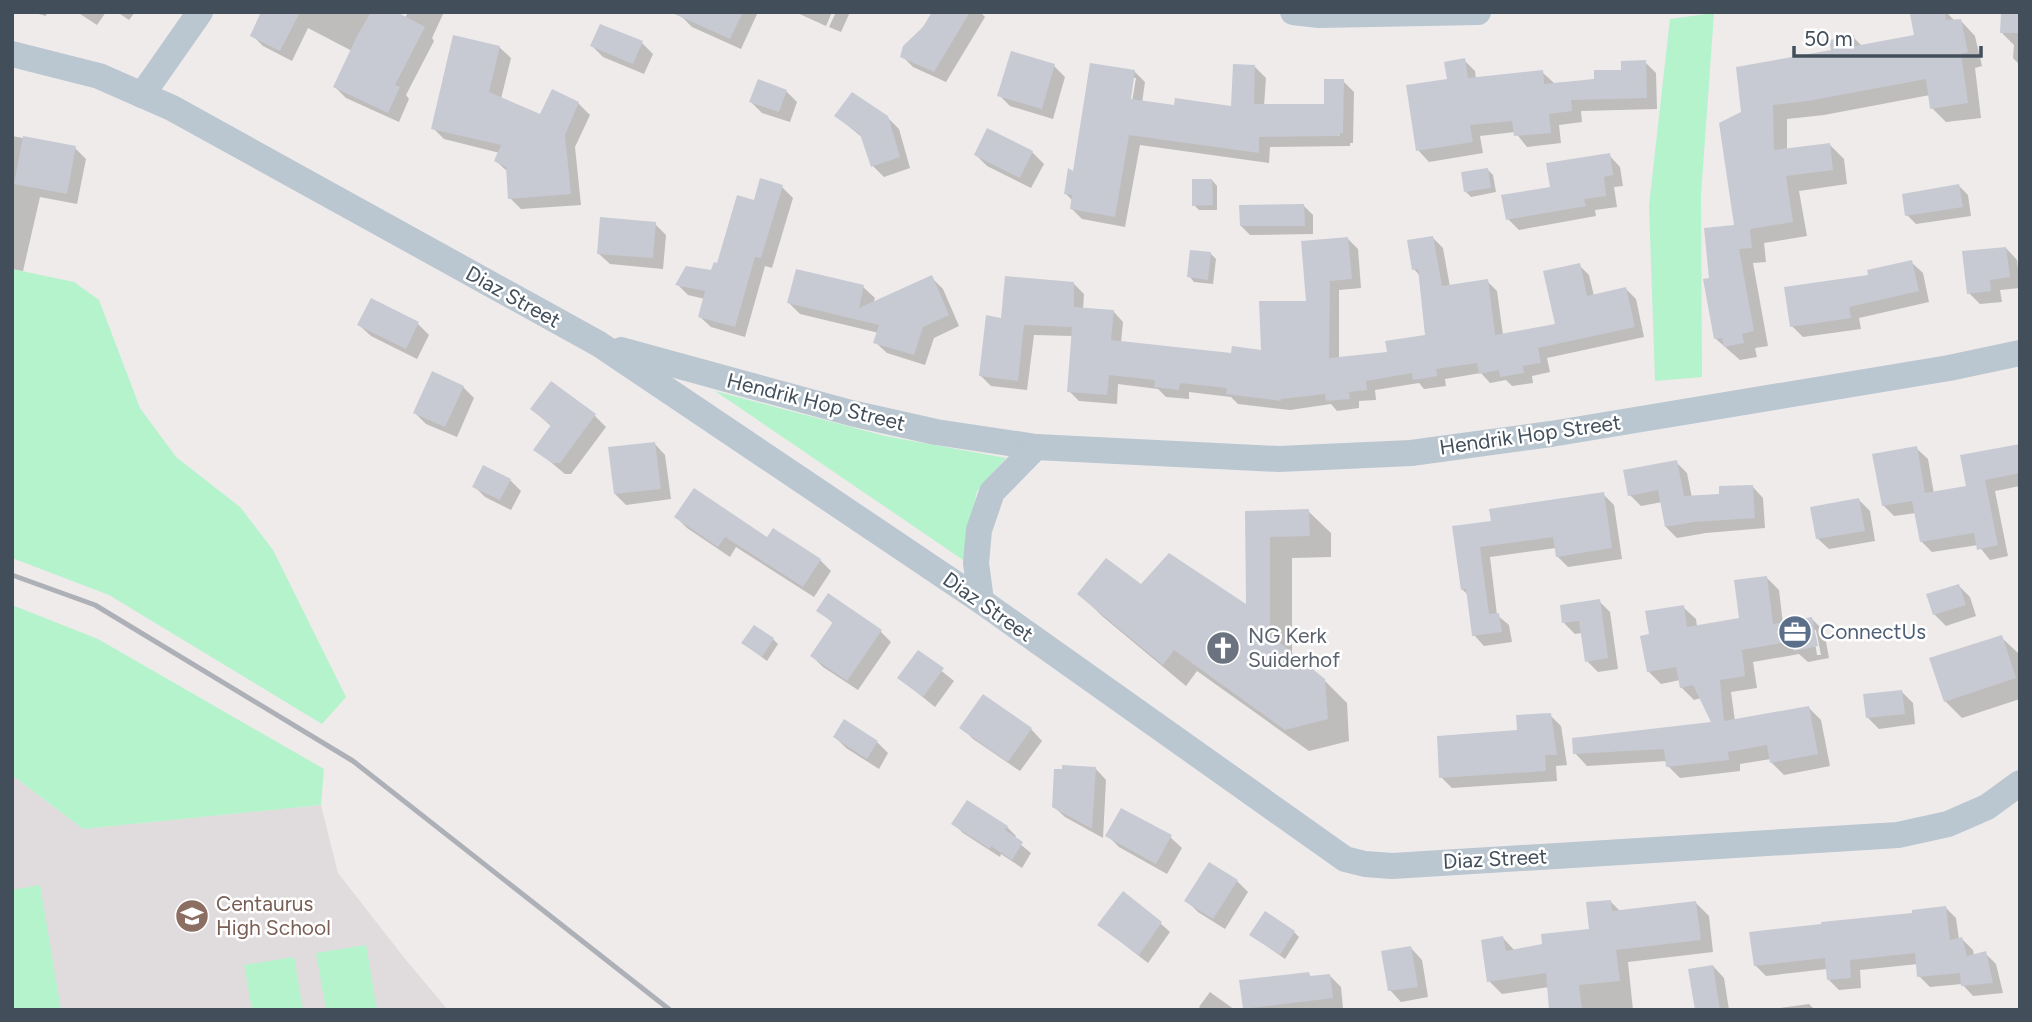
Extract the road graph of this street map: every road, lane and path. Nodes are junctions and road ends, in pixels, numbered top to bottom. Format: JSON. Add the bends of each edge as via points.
{"nodes":[{"id":1,"x":200,"y":12,"type":"edge"},
{"id":2,"x":1293,"y":12,"type":"edge"},
{"id":3,"x":1478,"y":12,"type":"edge"},
{"id":4,"x":12,"y":54,"type":"edge"},
{"id":5,"x":142,"y":95,"type":"junction"},
{"id":6,"x":599,"y":344,"type":"junction"},
{"id":7,"x":2020,"y":353,"type":"edge"},
{"id":8,"x":1035,"y":447,"type":"junction"},
{"id":9,"x":981,"y":601,"type":"junction"},
{"id":10,"x":2020,"y":783,"type":"edge"}],
"edges":[{"from":1,"to":5,"type":"street"},
{"from":2,"to":3,"type":"street"},
{"from":4,"to":5,"type":"street","name":"Diaz Street","via":[[99,76]]},
{"from":5,"to":6,"type":"street","name":"Diaz Street"},
{"from":6,"to":8,"type":"street","name":"Hendrik Hop Street","via":[[851,413]]},
{"from":6,"to":9,"type":"street","name":"Diaz Street"},
{"from":7,"to":8,"type":"street","name":"Hendrik Hop Street","via":[[1551,434],[1411,453],[1279,459]]},
{"from":8,"to":9,"type":"street","via":[[992,492],[979,530],[976,563]]},
{"from":9,"to":10,"type":"street","name":"Diaz Street","via":[[1325,847],[1365,864],[1898,835],[1948,824],[1987,807]]}]}
